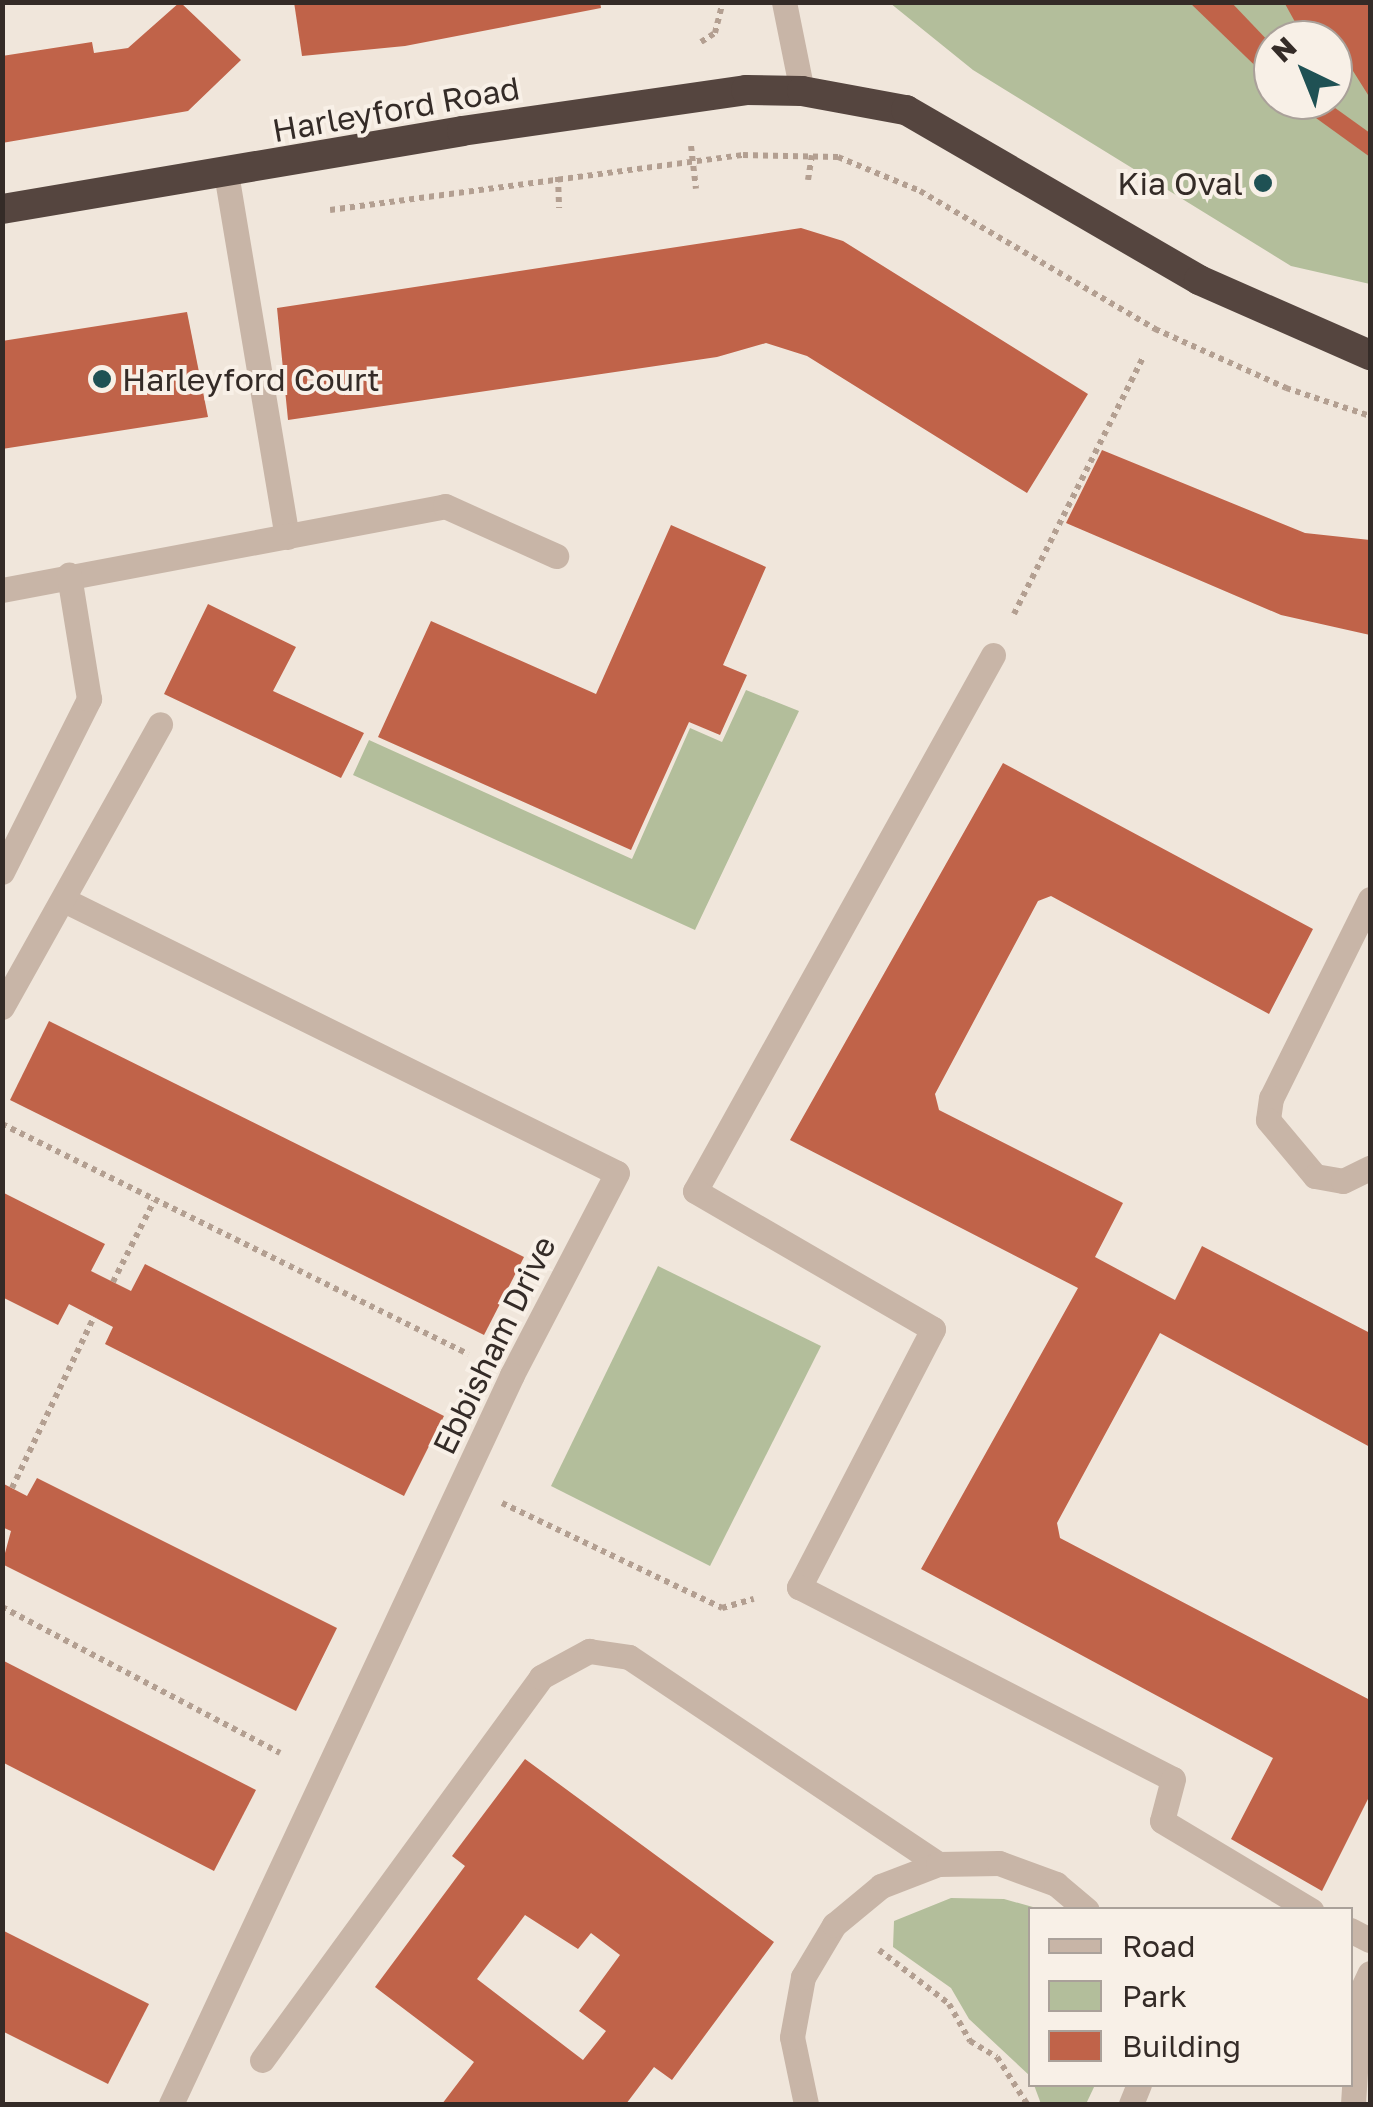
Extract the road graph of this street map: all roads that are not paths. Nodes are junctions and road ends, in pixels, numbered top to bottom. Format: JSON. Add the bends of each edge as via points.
{"nodes":[{"id":1,"x":784,"y":2,"type":"edge"},
{"id":2,"x":802,"y":90,"type":"junction"},
{"id":3,"x":226,"y":173,"type":"junction"},
{"id":4,"x":2,"y":209,"type":"edge"},
{"id":5,"x":1370,"y":355,"type":"edge"},
{"id":6,"x":286,"y":537,"type":"junction"},
{"id":7,"x":556,"y":556,"type":"dead end"},
{"id":8,"x":69,"y":576,"type":"junction"},
{"id":9,"x":2,"y":590,"type":"edge"},
{"id":10,"x":993,"y":655,"type":"road end"},
{"id":11,"x":160,"y":724,"type":"dead end"},
{"id":12,"x":2,"y":872,"type":"edge"},
{"id":13,"x":1370,"y":899,"type":"edge"},
{"id":14,"x":66,"y":901,"type":"junction"},
{"id":15,"x":2,"y":1007,"type":"edge"},
{"id":16,"x":1370,"y":1168,"type":"edge"},
{"id":17,"x":938,"y":1864,"type":"junction"},
{"id":18,"x":1084,"y":1907,"type":"edge"},
{"id":19,"x":1306,"y":1907,"type":"edge"},
{"id":20,"x":1360,"y":1986,"type":"edge"},
{"id":21,"x":262,"y":2060,"type":"dead end"},
{"id":22,"x":172,"y":2104,"type":"edge"},
{"id":23,"x":806,"y":2104,"type":"edge"},
{"id":24,"x":1353,"y":2104,"type":"edge"}],
"edges":[{"from":1,"to":2,"type":"street"},
{"from":2,"to":3,"type":"highway","name":"Harleyford Road","via":[[746,90]]},
{"from":2,"to":5,"type":"highway","name":"Harleyford Road","via":[[906,110],[1199,280]]},
{"from":3,"to":4,"type":"highway","name":"Harleyford Road"},
{"from":3,"to":6,"type":"street"},
{"from":6,"to":7,"type":"street","via":[[445,506]]},
{"from":6,"to":8,"type":"street"},
{"from":8,"to":9,"type":"street"},
{"from":8,"to":12,"type":"street","via":[[89,699]]},
{"from":10,"to":19,"type":"street","via":[[695,1191],[933,1329],[799,1586],[1173,1779],[1162,1822]]},
{"from":11,"to":14,"type":"street"},
{"from":13,"to":16,"type":"street","via":[[1268,1120],[1314,1176],[1343,1181]]},
{"from":14,"to":15,"type":"street"},
{"from":14,"to":22,"type":"street","name":"Ebbisham Drive","via":[[617,1173],[512,1376]]},
{"from":17,"to":18,"type":"street","via":[[998,1864],[1056,1884]]},
{"from":17,"to":21,"type":"street","via":[[630,1657],[589,1651],[541,1677]]},
{"from":17,"to":23,"type":"street","via":[[881,1886],[834,1924],[803,1977],[792,2037]]},
{"from":20,"to":24,"type":"street"}]}
